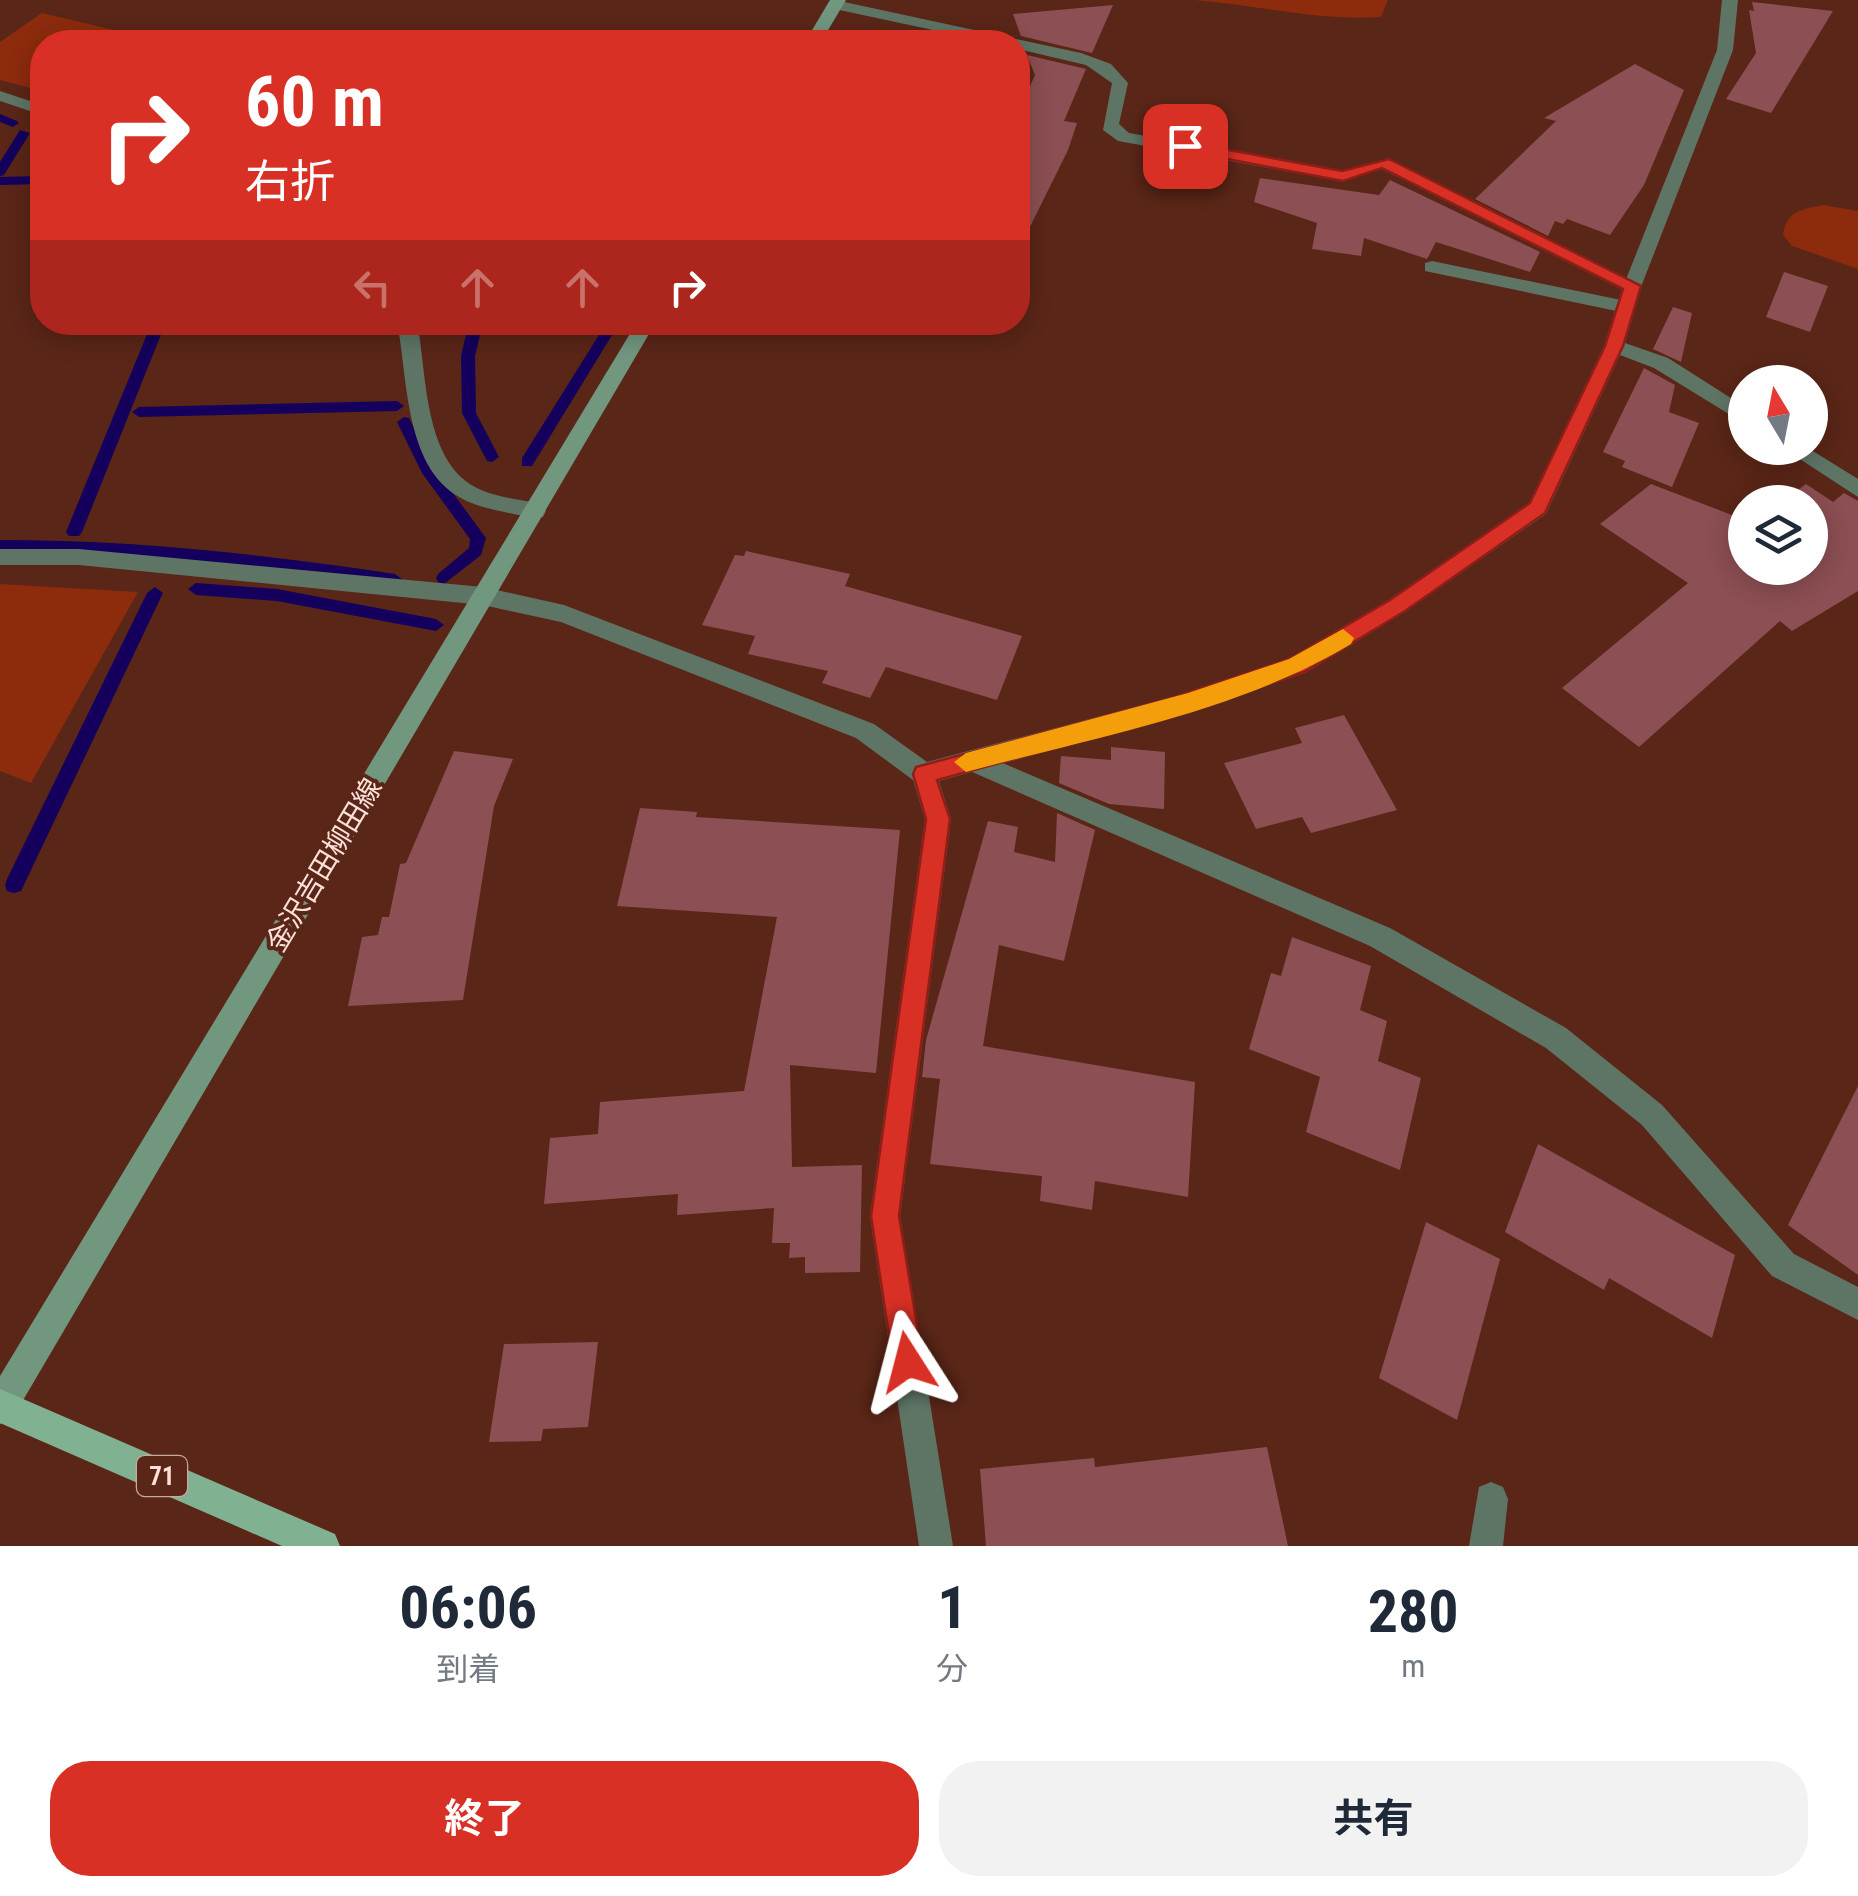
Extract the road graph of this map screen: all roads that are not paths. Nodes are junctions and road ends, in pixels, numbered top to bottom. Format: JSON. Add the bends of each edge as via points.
{"nodes":[{"id":1,"x":1730,"y":0,"type":"edge"},
{"id":2,"x":836,"y":3,"type":"edge"},
{"id":3,"x":820,"y":30,"type":"edge"},
{"id":4,"x":956,"y":30,"type":"edge"},
{"id":5,"x":1030,"y":47,"type":"edge"},
{"id":6,"x":0,"y":96,"type":"edge"},
{"id":7,"x":30,"y":106,"type":"edge"},
{"id":8,"x":1432,"y":267,"type":"dead end"},
{"id":9,"x":1632,"y":286,"type":"junction"},
{"id":10,"x":1626,"y":308,"type":"junction"},
{"id":11,"x":410,"y":335,"type":"edge"},
{"id":12,"x":639,"y":335,"type":"edge"},
{"id":13,"x":1614,"y":346,"type":"junction"},
{"id":14,"x":1728,"y":406,"type":"edge"},
{"id":15,"x":1820,"y":465,"type":"edge"},
{"id":16,"x":1858,"y":489,"type":"edge"},
{"id":17,"x":535,"y":511,"type":"junction"},
{"id":18,"x":0,"y":557,"type":"edge"},
{"id":19,"x":483,"y":596,"type":"junction"},
{"id":20,"x":972,"y":761,"type":"junction"},
{"id":21,"x":924,"y":774,"type":"junction"},
{"id":22,"x":1858,"y":1304,"type":"edge"},
{"id":23,"x":0,"y":1406,"type":"edge"},
{"id":24,"x":1491,"y":1500,"type":"dead end"},
{"id":25,"x":323,"y":1546,"type":"edge"},
{"id":26,"x":936,"y":1546,"type":"edge"},
{"id":27,"x":1486,"y":1546,"type":"edge"}],
"edges":[{"from":1,"to":9,"type":"street","via":[[1725,50]]},
{"from":2,"to":3,"type":"main road"},
{"from":2,"to":4,"type":"street"},
{"from":5,"to":9,"type":"street","via":[[1089,60],[1116,74],[1120,84],[1110,121],[1124,137],[1343,176],[1384,163]]},
{"from":6,"to":7,"type":"street"},
{"from":8,"to":10,"type":"street"},
{"from":9,"to":10,"type":"street"},
{"from":10,"to":13,"type":"street"},
{"from":11,"to":17,"type":"street","via":[[416,396],[434,450],[462,490]]},
{"from":12,"to":17,"type":"main road","name":"金沢吉田柳田線"},
{"from":13,"to":14,"type":"street","via":[[1660,363]]},
{"from":13,"to":20,"type":"street","via":[[1538,508],[1398,606],[1297,666]]},
{"from":15,"to":16,"type":"street"},
{"from":17,"to":19,"type":"main road","name":"金沢吉田柳田線"},
{"from":18,"to":19,"type":"street","via":[[79,557]]},
{"from":19,"to":21,"type":"street","via":[[564,614],[865,732]]},
{"from":19,"to":23,"type":"main road","name":"金沢吉田柳田線"},
{"from":20,"to":21,"type":"street"},
{"from":20,"to":22,"type":"street","via":[[1380,936],[1556,1038],[1652,1115],[1783,1266]]},
{"from":21,"to":26,"type":"street","via":[[938,819],[885,1216]]},
{"from":23,"to":25,"type":"main road","number":"71"},
{"from":24,"to":27,"type":"street"}]}
